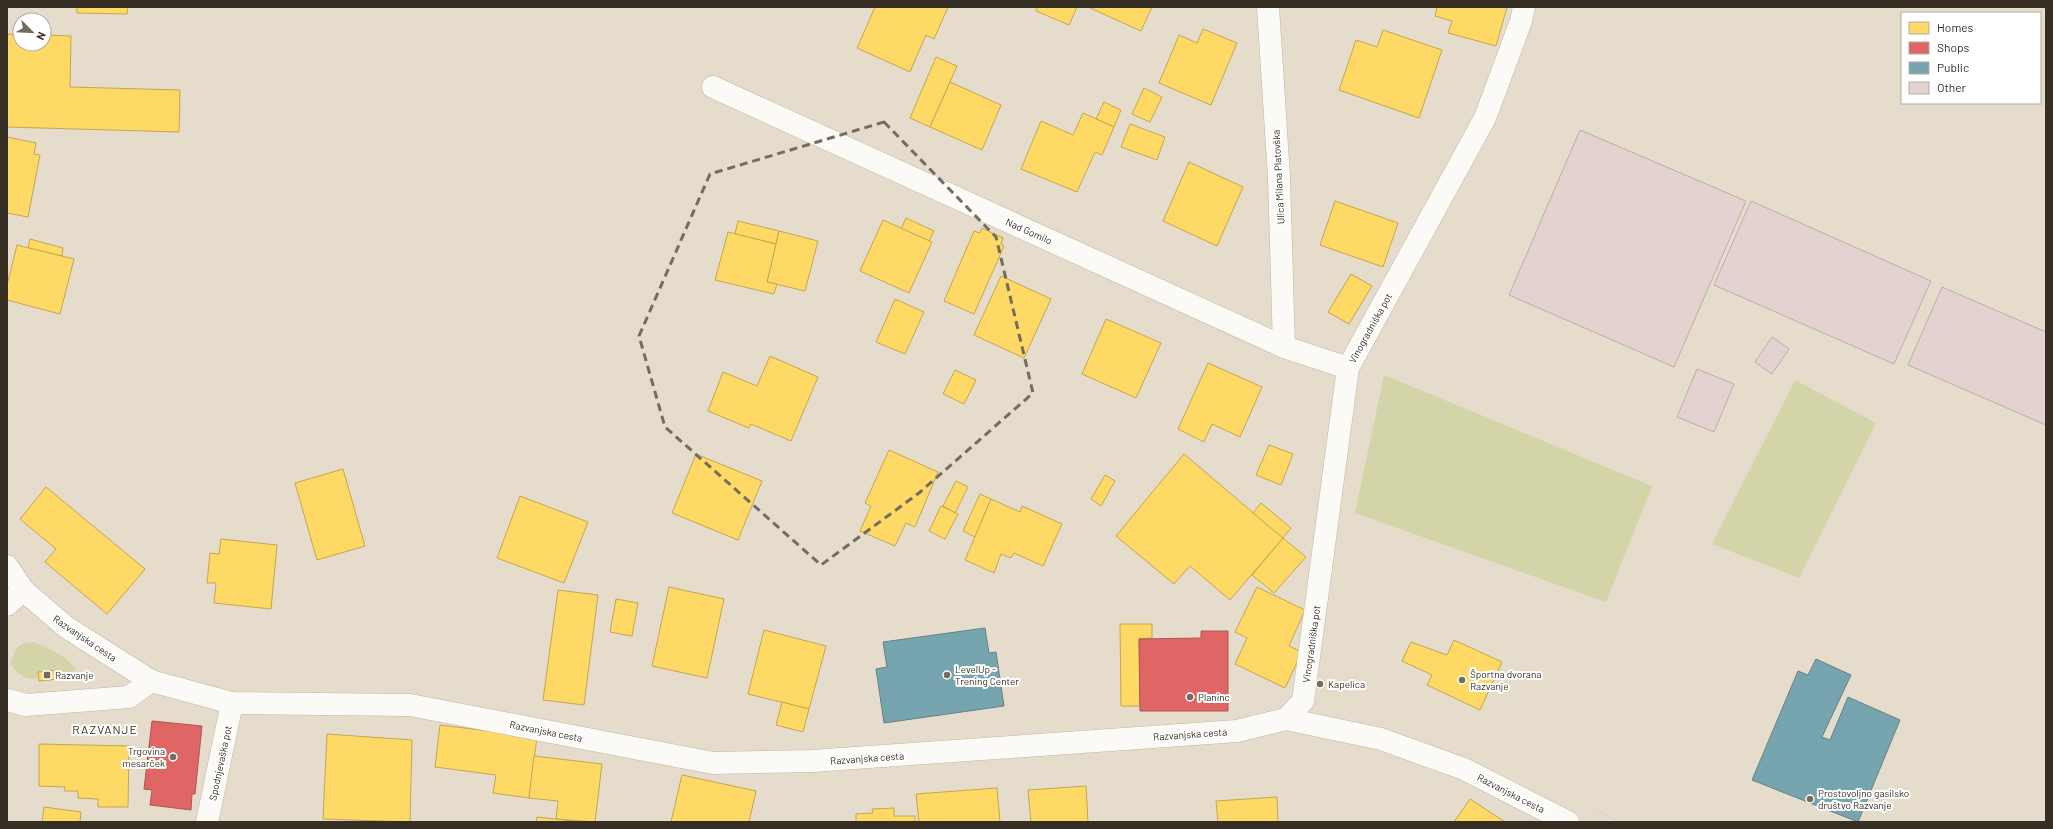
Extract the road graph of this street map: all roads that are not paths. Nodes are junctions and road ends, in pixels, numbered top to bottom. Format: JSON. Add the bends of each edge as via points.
{"nodes":[{"id":1,"x":1268,"y":7,"type":"edge"},
{"id":2,"x":1524,"y":7,"type":"edge"},
{"id":3,"x":713,"y":87,"type":"dead end"},
{"id":4,"x":1284,"y":347,"type":"junction"},
{"id":5,"x":1348,"y":368,"type":"junction"},
{"id":6,"x":7,"y":566,"type":"edge"},
{"id":7,"x":23,"y":590,"type":"junction"},
{"id":8,"x":7,"y":606,"type":"edge"},
{"id":9,"x":151,"y":681,"type":"junction"},
{"id":10,"x":7,"y":700,"type":"edge"},
{"id":11,"x":232,"y":703,"type":"junction"},
{"id":12,"x":1286,"y":720,"type":"junction"},
{"id":13,"x":208,"y":822,"type":"edge"},
{"id":14,"x":1568,"y":822,"type":"edge"}],
"edges":[{"from":1,"to":4,"type":"street","name":"Ulica Milana Platovška","via":[[1279,177]]},
{"from":2,"to":5,"type":"street","name":"Vinogradniška pot","via":[[1485,118]]},
{"from":3,"to":4,"type":"street","name":"Nad Gomilo"},
{"from":4,"to":5,"type":"street","name":"Nad Gomilo"},
{"from":5,"to":12,"type":"street","name":"Vinogradniška pot","via":[[1303,701]]},
{"from":6,"to":7,"type":"street","name":"Razvanjska cesta"},
{"from":7,"to":8,"type":"street"},
{"from":7,"to":9,"type":"street","name":"Razvanjska cesta","via":[[66,627]]},
{"from":9,"to":10,"type":"street","via":[[129,697],[32,705]]},
{"from":9,"to":11,"type":"street","name":"Razvanjska cesta"},
{"from":11,"to":12,"type":"street","name":"Razvanjska cesta","via":[[410,705],[713,763],[812,761],[1237,731]]},
{"from":11,"to":13,"type":"street","name":"Spodnjevaška pot"},
{"from":12,"to":14,"type":"street","name":"Razvanjska cesta","via":[[1381,739],[1444,761]]}]}
